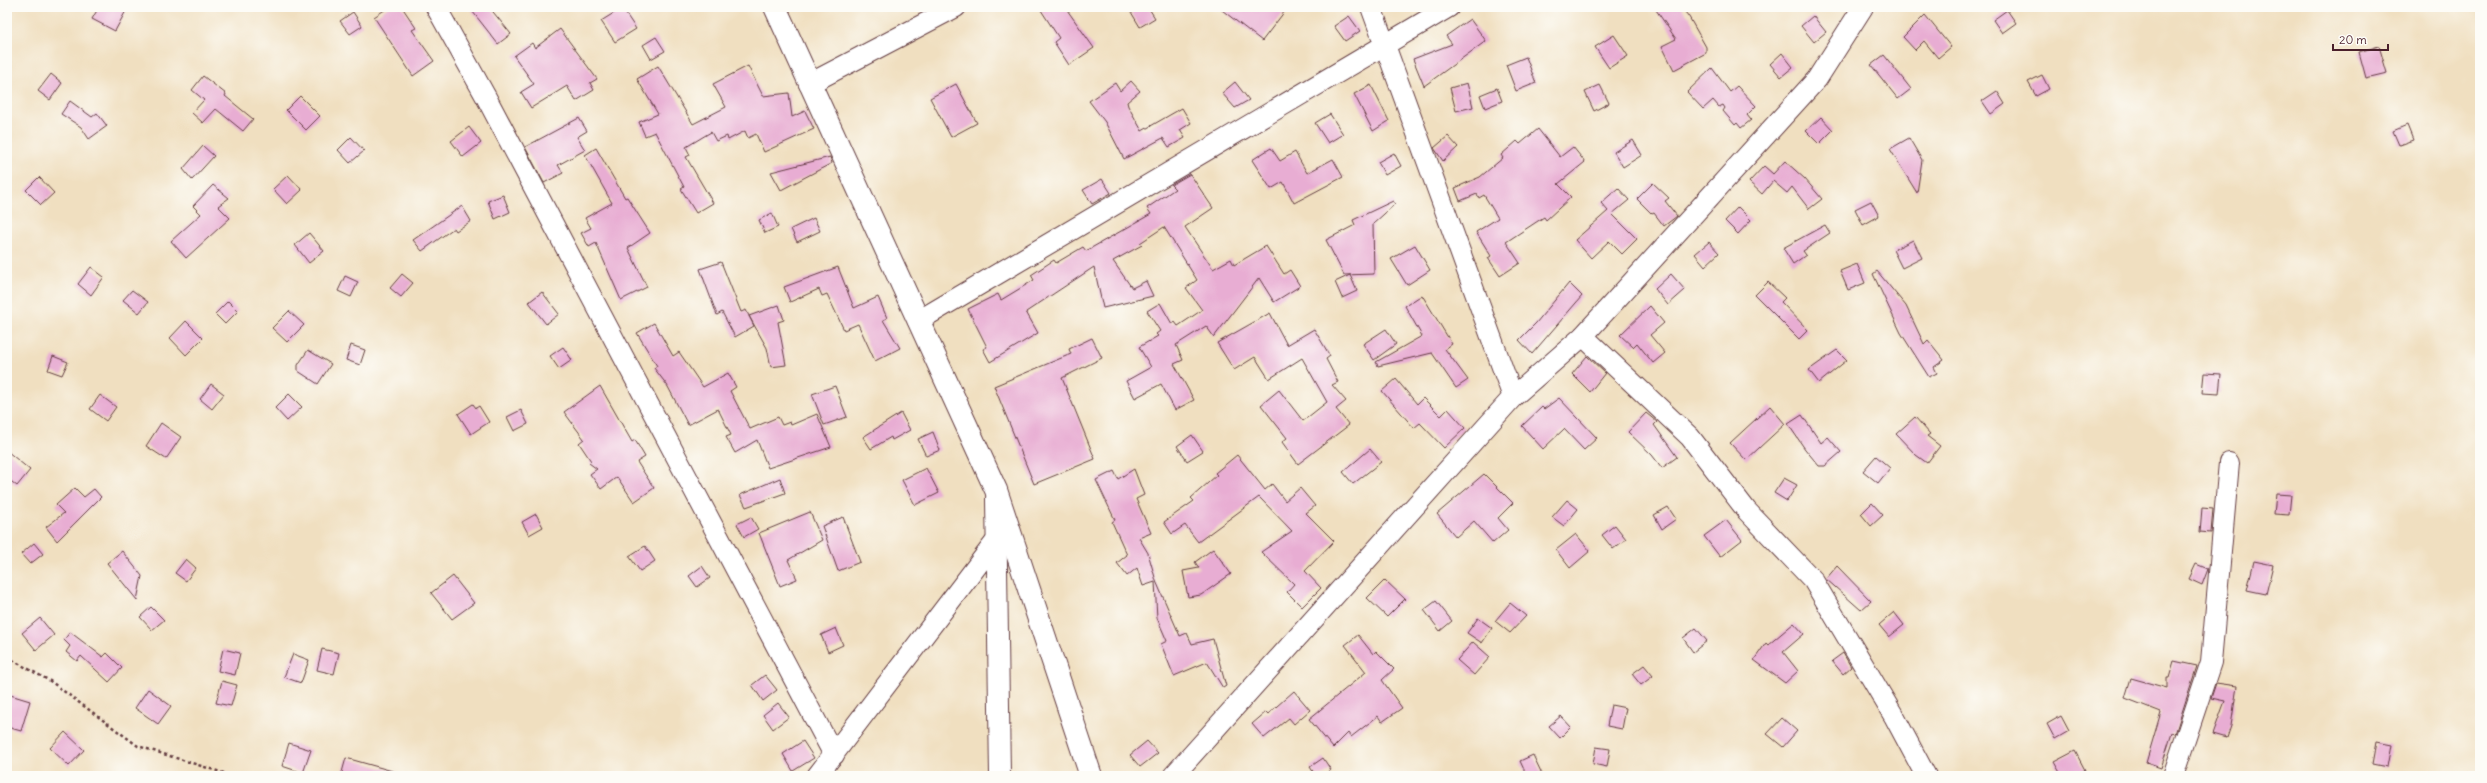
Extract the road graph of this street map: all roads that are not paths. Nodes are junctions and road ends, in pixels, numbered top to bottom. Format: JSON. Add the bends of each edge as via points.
{"nodes":[{"id":1,"x":436,"y":7,"type":"edge"},
{"id":2,"x":776,"y":7,"type":"edge"},
{"id":3,"x":956,"y":7,"type":"edge"},
{"id":4,"x":1371,"y":7,"type":"edge"},
{"id":5,"x":1449,"y":7,"type":"edge"},
{"id":6,"x":1863,"y":7,"type":"edge"},
{"id":7,"x":1385,"y":45,"type":"junction"},
{"id":8,"x":810,"y":84,"type":"junction"},
{"id":9,"x":918,"y":321,"type":"junction"},
{"id":10,"x":1583,"y":336,"type":"junction"},
{"id":11,"x":1513,"y":397,"type":"junction"},
{"id":12,"x":2229,"y":463,"type":"dead end"},
{"id":13,"x":996,"y":490,"type":"junction"},
{"id":14,"x":996,"y":541,"type":"junction"},
{"id":15,"x":834,"y":754,"type":"junction"},
{"id":16,"x":817,"y":776,"type":"edge"},
{"id":17,"x":1000,"y":776,"type":"edge"},
{"id":18,"x":1091,"y":776,"type":"edge"},
{"id":19,"x":1173,"y":776,"type":"edge"},
{"id":20,"x":1926,"y":776,"type":"edge"},
{"id":21,"x":2173,"y":776,"type":"edge"}],
"edges":[{"from":1,"to":15,"type":"street"},
{"from":2,"to":8,"type":"main road"},
{"from":3,"to":8,"type":"street"},
{"from":4,"to":7,"type":"street"},
{"from":5,"to":7,"type":"street"},
{"from":6,"to":10,"type":"street","via":[[1817,79]]},
{"from":7,"to":9,"type":"street"},
{"from":7,"to":11,"type":"street"},
{"from":8,"to":9,"type":"main road"},
{"from":9,"to":13,"type":"main road"},
{"from":10,"to":11,"type":"street"},
{"from":10,"to":20,"type":"street","via":[[1690,437],[1748,511],[1813,580],[1895,718]]},
{"from":11,"to":19,"type":"street"},
{"from":12,"to":21,"type":"street","via":[[2211,662]]},
{"from":13,"to":14,"type":"street"},
{"from":13,"to":18,"type":"main road"},
{"from":14,"to":15,"type":"street"},
{"from":14,"to":17,"type":"street"},
{"from":15,"to":16,"type":"street"}]}
